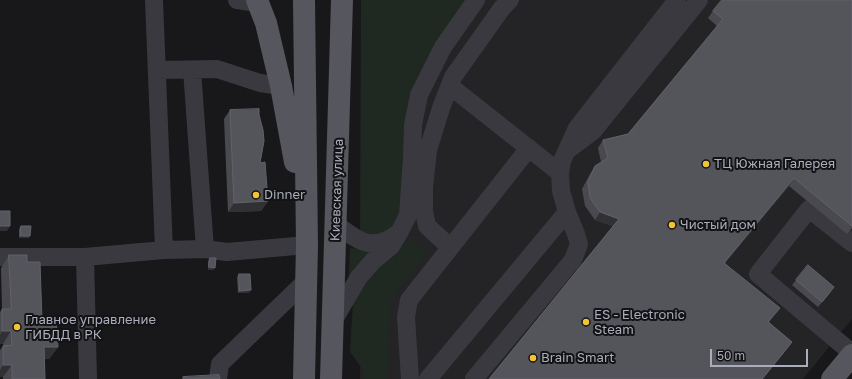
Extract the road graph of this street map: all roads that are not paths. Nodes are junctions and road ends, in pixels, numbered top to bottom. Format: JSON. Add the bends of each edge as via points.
{"nodes":[{"id":1,"x":154,"y":0,"type":"edge"},
{"id":2,"x":304,"y":0,"type":"edge"},
{"id":3,"x":342,"y":0,"type":"edge"},
{"id":4,"x":476,"y":0,"type":"edge"},
{"id":5,"x":510,"y":0,"type":"edge"},
{"id":6,"x":677,"y":0,"type":"edge"},
{"id":7,"x":251,"y":1,"type":"edge"},
{"id":8,"x":696,"y":1,"type":"edge"},
{"id":9,"x":157,"y":70,"type":"junction"},
{"id":10,"x":192,"y":70,"type":"junction"},
{"id":11,"x":281,"y":86,"type":"junction"},
{"id":12,"x":450,"y":86,"type":"junction"},
{"id":13,"x":529,"y":148,"type":"junction"},
{"id":14,"x":567,"y":151,"type":"junction"},
{"id":15,"x":560,"y":173,"type":"junction"},
{"id":16,"x":567,"y":212,"type":"junction"},
{"id":17,"x":336,"y":224,"type":"junction"},
{"id":18,"x":399,"y":233,"type":"junction"},
{"id":19,"x":852,"y":243,"type":"edge"},
{"id":20,"x":307,"y":245,"type":"junction"},
{"id":21,"x":450,"y":247,"type":"junction"},
{"id":22,"x":164,"y":250,"type":"junction"},
{"id":23,"x":206,"y":250,"type":"junction"},
{"id":24,"x":85,"y":257,"type":"junction"},
{"id":25,"x":0,"y":258,"type":"edge"},
{"id":26,"x":306,"y":281,"type":"junction"},
{"id":27,"x":332,"y":323,"type":"junction"},
{"id":28,"x":847,"y":362,"type":"edge"},
{"id":29,"x":88,"y":379,"type":"edge"},
{"id":30,"x":218,"y":379,"type":"edge"},
{"id":31,"x":304,"y":379,"type":"edge"},
{"id":32,"x":331,"y":379,"type":"edge"},
{"id":33,"x":410,"y":379,"type":"edge"},
{"id":34,"x":428,"y":379,"type":"edge"},
{"id":35,"x":474,"y":379,"type":"edge"}],
"edges":[{"from":1,"to":9,"type":"lane"},
{"from":2,"to":20,"type":"main road"},
{"from":3,"to":17,"type":"main road","name":"Киевская улица"},
{"from":4,"to":18,"type":"lane","via":[[443,47],[420,95],[413,125],[408,215]]},
{"from":5,"to":12,"type":"lane","via":[[457,71]]},
{"from":6,"to":14,"type":"lane","via":[[577,128]]},
{"from":7,"to":11,"type":"main road","via":[[266,23]]},
{"from":8,"to":14,"type":"lane","via":[[594,131]]},
{"from":9,"to":10,"type":"lane"},
{"from":9,"to":22,"type":"lane"},
{"from":10,"to":11,"type":"lane","via":[[217,70],[260,83]]},
{"from":10,"to":23,"type":"lane"},
{"from":11,"to":20,"type":"main road"},
{"from":12,"to":13,"type":"lane"},
{"from":12,"to":21,"type":"lane","via":[[428,150],[424,187],[427,226]]},
{"from":13,"to":15,"type":"lane"},
{"from":13,"to":21,"type":"lane"},
{"from":14,"to":15,"type":"lane"},
{"from":15,"to":16,"type":"lane","via":[[561,191]]},
{"from":16,"to":34,"type":"lane"},
{"from":16,"to":35,"type":"lane","via":[[579,244],[573,260]]},
{"from":17,"to":18,"type":"lane","via":[[356,239],[372,244],[388,241]]},
{"from":17,"to":27,"type":"main road","name":"Киевская улица"},
{"from":18,"to":27,"type":"lane","via":[[391,246],[359,277]]},
{"from":19,"to":28,"type":"lane","via":[[809,209],[758,274]]},
{"from":20,"to":23,"type":"lane","via":[[226,255]]},
{"from":20,"to":26,"type":"main road"},
{"from":21,"to":33,"type":"lane","via":[[409,300],[406,317]]},
{"from":22,"to":23,"type":"lane"},
{"from":22,"to":24,"type":"lane"},
{"from":24,"to":25,"type":"lane"},
{"from":24,"to":29,"type":"lane"},
{"from":26,"to":30,"type":"lane","via":[[220,364]]},
{"from":26,"to":31,"type":"main road"},
{"from":27,"to":32,"type":"main road","name":"Киевская улица"}]}
